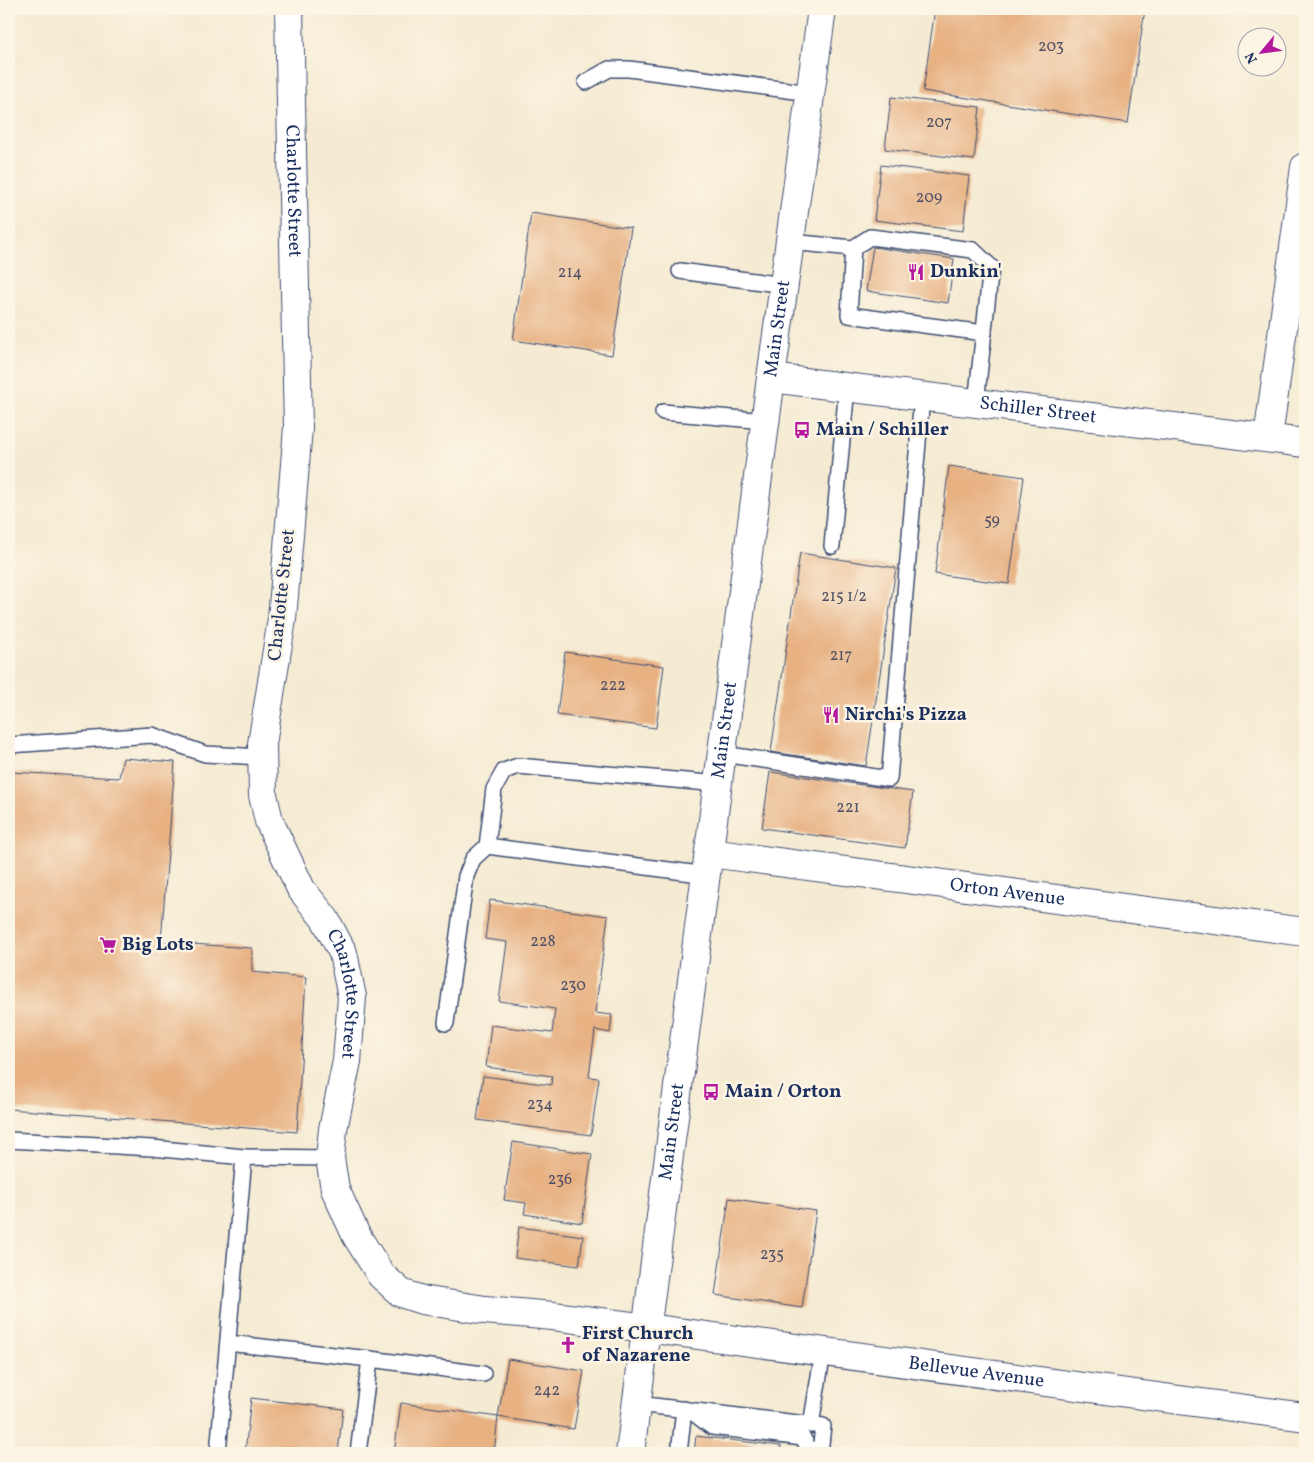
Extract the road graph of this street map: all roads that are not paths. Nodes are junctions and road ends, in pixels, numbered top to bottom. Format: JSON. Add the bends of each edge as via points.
{"nodes":[{"id":1,"x":289,"y":9,"type":"edge"},
{"id":2,"x":822,"y":9,"type":"edge"},
{"id":3,"x":586,"y":82,"type":"dead end"},
{"id":4,"x":810,"y":93,"type":"junction"},
{"id":5,"x":1305,"y":167,"type":"edge"},
{"id":6,"x":790,"y":242,"type":"junction"},
{"id":7,"x":853,"y":248,"type":"junction"},
{"id":8,"x":680,"y":271,"type":"dead end"},
{"id":9,"x":784,"y":285,"type":"junction"},
{"id":10,"x":984,"y":333,"type":"junction"},
{"id":11,"x":771,"y":378,"type":"junction"},
{"id":12,"x":847,"y":387,"type":"junction"},
{"id":13,"x":922,"y":396,"type":"junction"},
{"id":14,"x":976,"y":403,"type":"junction"},
{"id":15,"x":663,"y":412,"type":"dead end"},
{"id":16,"x":766,"y":421,"type":"junction"},
{"id":17,"x":1268,"y":438,"type":"junction"},
{"id":18,"x":1305,"y":443,"type":"edge"},
{"id":19,"x":832,"y":546,"type":"dead end"},
{"id":20,"x":9,"y":745,"type":"edge"},
{"id":21,"x":723,"y":754,"type":"junction"},
{"id":22,"x":262,"y":757,"type":"junction"},
{"id":23,"x":719,"y":784,"type":"junction"},
{"id":24,"x":487,"y":846,"type":"junction"},
{"id":25,"x":708,"y":864,"type":"junction"},
{"id":26,"x":1305,"y":932,"type":"edge"},
{"id":27,"x":446,"y":1023,"type":"dead end"},
{"id":28,"x":9,"y":1140,"type":"edge"},
{"id":29,"x":244,"y":1157,"type":"junction"},
{"id":30,"x":330,"y":1158,"type":"junction"},
{"id":31,"x":647,"y":1328,"type":"junction"},
{"id":32,"x":228,"y":1343,"type":"junction"},
{"id":33,"x":823,"y":1352,"type":"junction"},
{"id":34,"x":370,"y":1359,"type":"junction"},
{"id":35,"x":483,"y":1374,"type":"dead end"},
{"id":36,"x":637,"y":1404,"type":"junction"},
{"id":37,"x":686,"y":1410,"type":"junction"},
{"id":38,"x":1305,"y":1417,"type":"edge"},
{"id":39,"x":811,"y":1425,"type":"junction"},
{"id":40,"x":218,"y":1453,"type":"edge"},
{"id":41,"x":358,"y":1453,"type":"edge"},
{"id":42,"x":630,"y":1453,"type":"edge"},
{"id":43,"x":680,"y":1453,"type":"edge"},
{"id":44,"x":811,"y":1453,"type":"edge"},
{"id":45,"x":820,"y":1453,"type":"edge"}],
"edges":[{"from":1,"to":22,"type":"street","name":"Charlotte Street","via":[[298,428],[282,619]]},
{"from":2,"to":4,"type":"street","name":"Main Street"},
{"from":3,"to":4,"type":"lane","via":[[609,69],[630,69]]},
{"from":4,"to":6,"type":"street","name":"Main Street"},
{"from":5,"to":17,"type":"street"},
{"from":6,"to":7,"type":"lane"},
{"from":6,"to":9,"type":"street","name":"Main Street"},
{"from":7,"to":10,"type":"lane","via":[[849,315]]},
{"from":7,"to":10,"type":"lane","via":[[870,237],[973,250],[992,267]]},
{"from":8,"to":9,"type":"lane"},
{"from":9,"to":11,"type":"street","name":"Main Street"},
{"from":10,"to":14,"type":"lane"},
{"from":11,"to":12,"type":"street","name":"Schiller Street"},
{"from":11,"to":16,"type":"street","name":"Main Street"},
{"from":12,"to":13,"type":"street","name":"Schiller Street"},
{"from":12,"to":19,"type":"lane"},
{"from":13,"to":14,"type":"street","name":"Schiller Street"},
{"from":13,"to":21,"type":"lane","via":[[889,779]]},
{"from":14,"to":17,"type":"street","name":"Schiller Street"},
{"from":15,"to":16,"type":"lane"},
{"from":16,"to":21,"type":"street","name":"Main Street"},
{"from":17,"to":18,"type":"street","name":"Schiller Street"},
{"from":20,"to":22,"type":"lane","via":[[152,736],[205,754]]},
{"from":21,"to":23,"type":"street","name":"Main Street"},
{"from":22,"to":30,"type":"street","name":"Charlotte Street","via":[[263,795],[270,821],[301,889],[325,919],[343,953],[352,997],[347,1061]]},
{"from":23,"to":24,"type":"lane","via":[[518,766],[504,771],[494,789]]},
{"from":23,"to":25,"type":"street","name":"Main Street"},
{"from":24,"to":25,"type":"lane"},
{"from":24,"to":27,"type":"lane","via":[[473,859],[466,876]]},
{"from":25,"to":26,"type":"street","name":"Orton Avenue"},
{"from":25,"to":31,"type":"street","name":"Main Street"},
{"from":28,"to":29,"type":"lane"},
{"from":29,"to":30,"type":"lane"},
{"from":29,"to":32,"type":"lane"},
{"from":30,"to":31,"type":"street","name":"Charlotte Street","via":[[335,1189],[356,1235],[381,1275],[401,1294],[485,1310]]},
{"from":31,"to":33,"type":"street","name":"Bellevue Avenue"},
{"from":31,"to":36,"type":"street","name":"Main Street"},
{"from":32,"to":34,"type":"lane"},
{"from":32,"to":40,"type":"lane"},
{"from":33,"to":38,"type":"street","name":"Bellevue Avenue"},
{"from":33,"to":39,"type":"lane"},
{"from":34,"to":35,"type":"lane"},
{"from":34,"to":41,"type":"lane"},
{"from":36,"to":37,"type":"lane"},
{"from":36,"to":42,"type":"street","name":"Main Street"},
{"from":37,"to":39,"type":"lane"},
{"from":37,"to":43,"type":"lane"},
{"from":37,"to":44,"type":"lane","via":[[712,1427],[803,1438]]},
{"from":39,"to":45,"type":"lane","via":[[823,1426]]}]}
